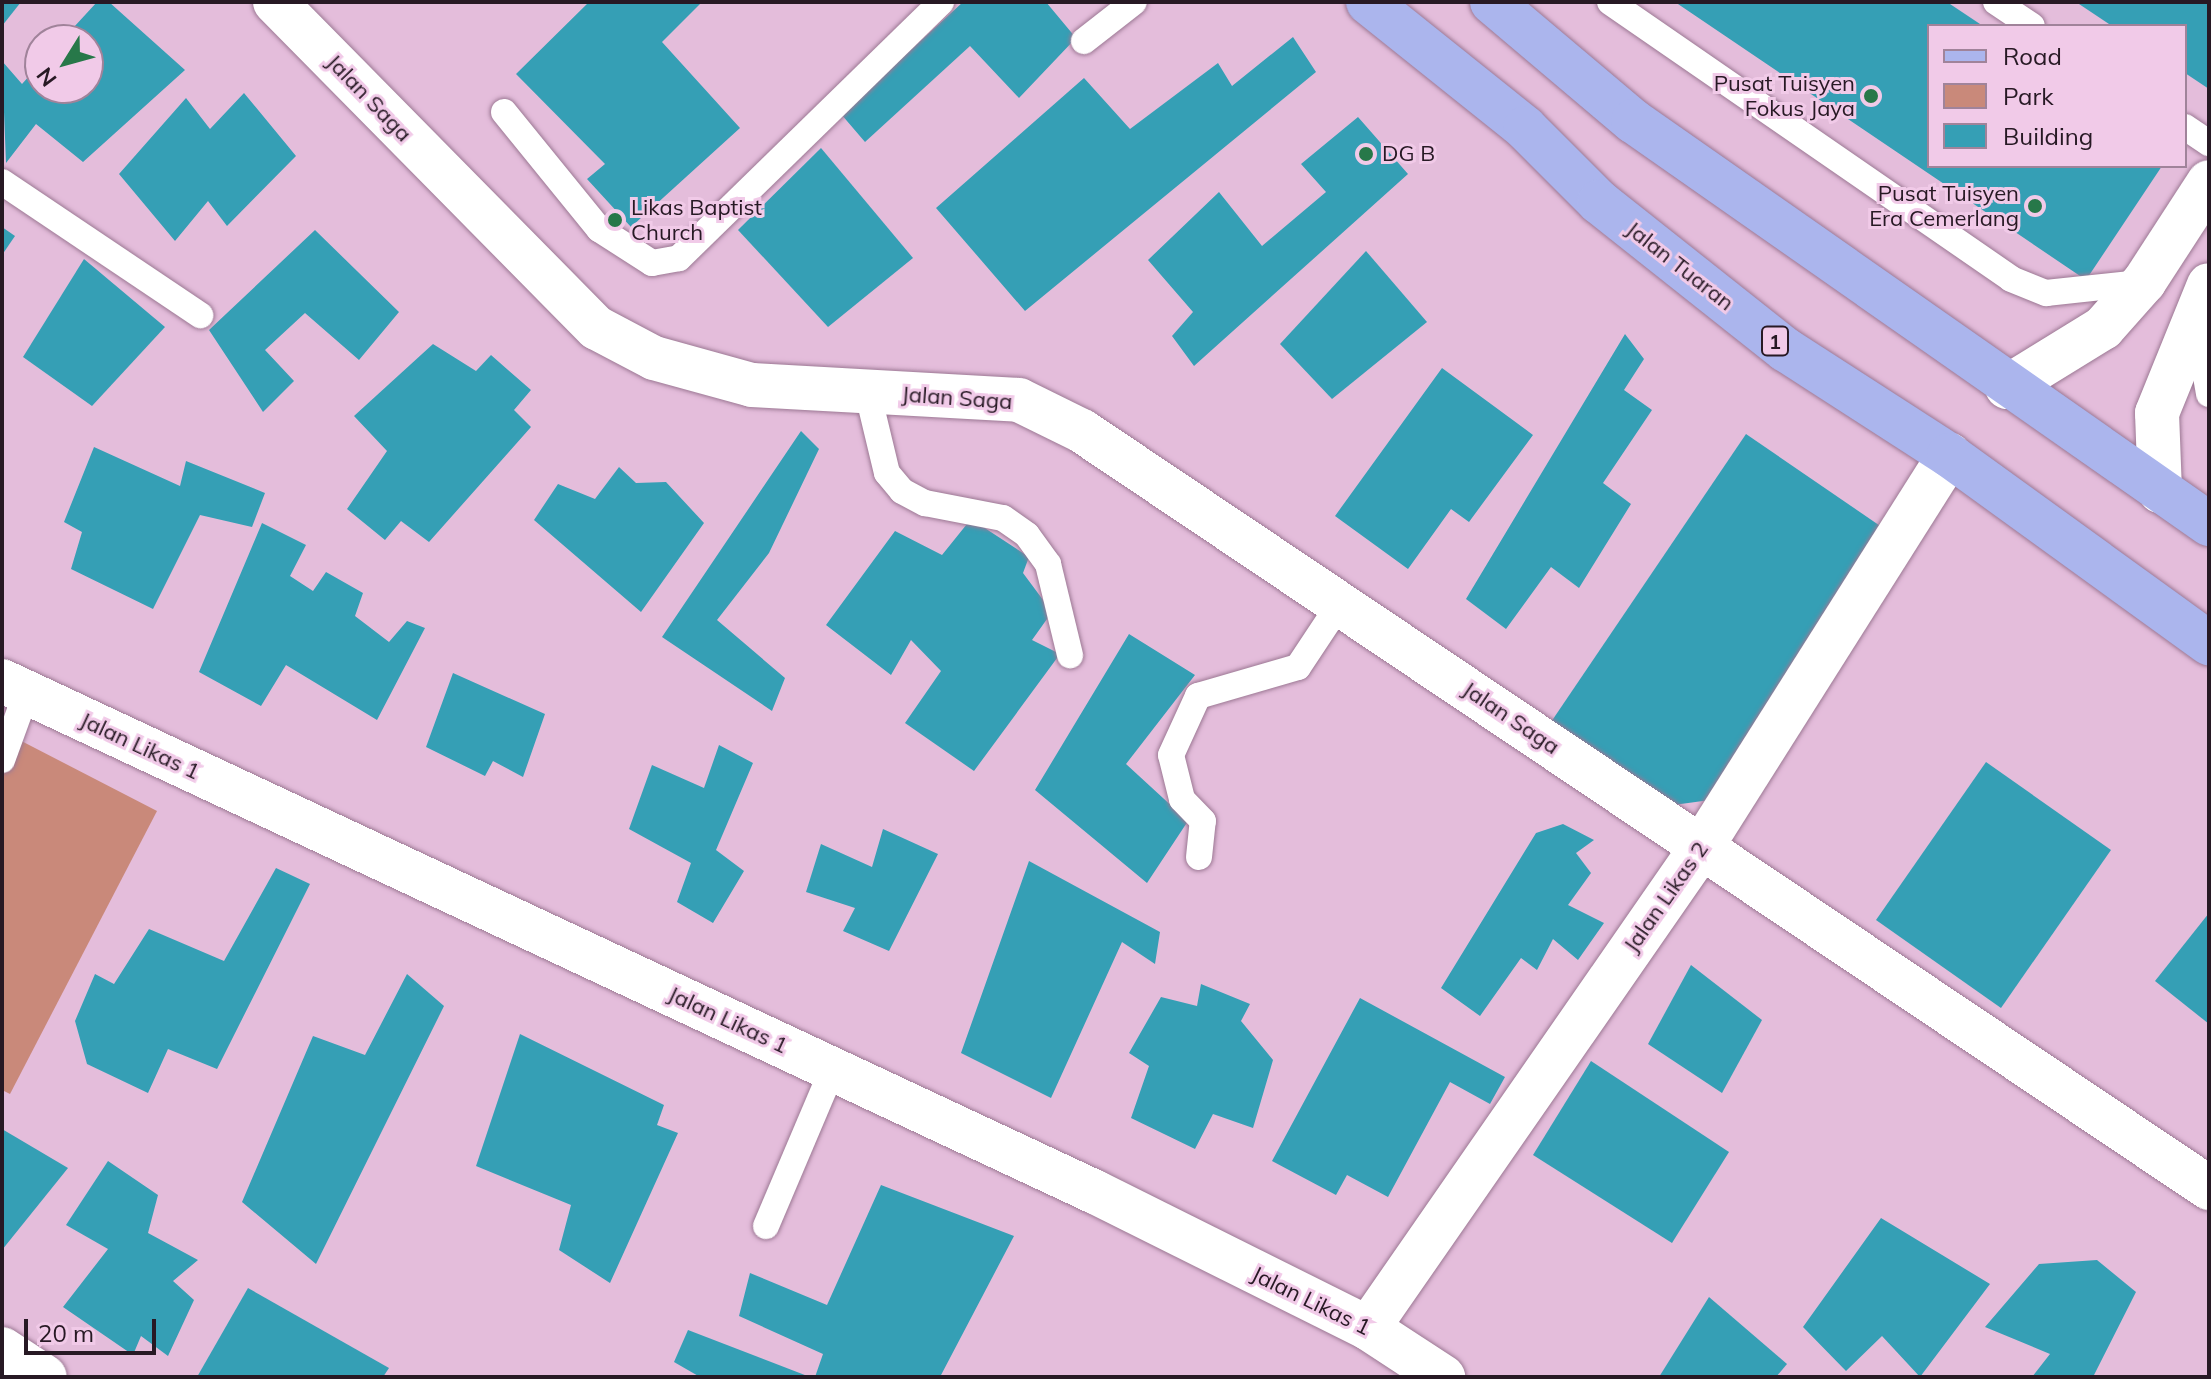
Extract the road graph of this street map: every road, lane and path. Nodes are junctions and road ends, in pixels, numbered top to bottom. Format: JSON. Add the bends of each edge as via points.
{"nodes":[{"id":1,"x":275,"y":2,"type":"edge"},
{"id":2,"x":941,"y":2,"type":"edge"},
{"id":3,"x":1134,"y":2,"type":"edge"},
{"id":4,"x":1368,"y":2,"type":"edge"},
{"id":5,"x":1492,"y":2,"type":"edge"},
{"id":6,"x":1610,"y":2,"type":"edge"},
{"id":7,"x":1996,"y":2,"type":"edge"},
{"id":8,"x":2029,"y":24,"type":"edge"},
{"id":9,"x":1084,"y":41,"type":"dead end"},
{"id":10,"x":504,"y":112,"type":"dead end"},
{"id":11,"x":2187,"y":131,"type":"edge"},
{"id":12,"x":2208,"y":174,"type":"edge"},
{"id":13,"x":2,"y":182,"type":"edge"},
{"id":14,"x":2144,"y":282,"type":"junction"},
{"id":15,"x":2203,"y":294,"type":"edge"},
{"id":16,"x":200,"y":315,"type":"dead end"},
{"id":17,"x":2007,"y":387,"type":"junction"},
{"id":18,"x":868,"y":394,"type":"junction"},
{"id":19,"x":2209,"y":394,"type":"edge"},
{"id":20,"x":1949,"y":455,"type":"junction"},
{"id":21,"x":2160,"y":491,"type":"junction"},
{"id":22,"x":2209,"y":524,"type":"edge"},
{"id":23,"x":1341,"y":602,"type":"junction"},
{"id":24,"x":2209,"y":643,"type":"edge"},
{"id":25,"x":1070,"y":655,"type":"dead end"},
{"id":26,"x":14,"y":688,"type":"edge"},
{"id":27,"x":2,"y":760,"type":"edge"},
{"id":28,"x":1701,"y":848,"type":"junction"},
{"id":29,"x":1199,"y":857,"type":"dead end"},
{"id":30,"x":833,"y":1068,"type":"junction"},
{"id":31,"x":2209,"y":1188,"type":"edge"},
{"id":32,"x":766,"y":1226,"type":"dead end"},
{"id":33,"x":1368,"y":1328,"type":"junction"},
{"id":34,"x":2,"y":1349,"type":"edge"},
{"id":35,"x":45,"y":1377,"type":"edge"},
{"id":36,"x":1443,"y":1377,"type":"edge"}],
"edges":[{"from":1,"to":18,"type":"street","name":"Jalan Saga","via":[[597,328],[654,358],[722,378]]},
{"from":2,"to":10,"type":"lane","via":[[679,258],[652,263],[599,229]]},
{"from":3,"to":9,"type":"lane"},
{"from":4,"to":20,"type":"main road","name":"Jalan Tuaran","number":"1","via":[[1525,128],[1599,202],[1786,350]]},
{"from":5,"to":17,"type":"main road","via":[[1633,121]]},
{"from":6,"to":14,"type":"lane","via":[[2011,279],[2046,293],[2087,294]]},
{"from":7,"to":8,"type":"lane"},
{"from":11,"to":12,"type":"lane"},
{"from":12,"to":14,"type":"street"},
{"from":13,"to":16,"type":"lane"},
{"from":14,"to":17,"type":"street","via":[[2103,328]]},
{"from":15,"to":19,"type":"lane"},
{"from":15,"to":21,"type":"street","via":[[2157,413]]},
{"from":17,"to":21,"type":"main road"},
{"from":18,"to":23,"type":"street","name":"Jalan Saga","via":[[1019,400],[1082,431]]},
{"from":18,"to":25,"type":"lane","via":[[887,473],[902,491],[925,503],[1003,518],[1027,535],[1048,564]]},
{"from":20,"to":24,"type":"main road","name":"Jalan Tuaran","number":"1"},
{"from":20,"to":28,"type":"street","name":"Jalan Likas 2"},
{"from":21,"to":22,"type":"main road"},
{"from":23,"to":28,"type":"street","name":"Jalan Saga"},
{"from":23,"to":29,"type":"lane","via":[[1298,667],[1198,696],[1171,755],[1182,799],[1203,821]]},
{"from":26,"to":27,"type":"lane"},
{"from":26,"to":30,"type":"street","name":"Jalan Likas 1"},
{"from":28,"to":31,"type":"street","name":"Jalan Saga"},
{"from":28,"to":33,"type":"street","name":"Jalan Likas 2"},
{"from":30,"to":32,"type":"lane"},
{"from":30,"to":33,"type":"street","name":"Jalan Likas 1"},
{"from":33,"to":36,"type":"street","name":"Jalan Likas 1"},
{"from":34,"to":35,"type":"street"}]}
